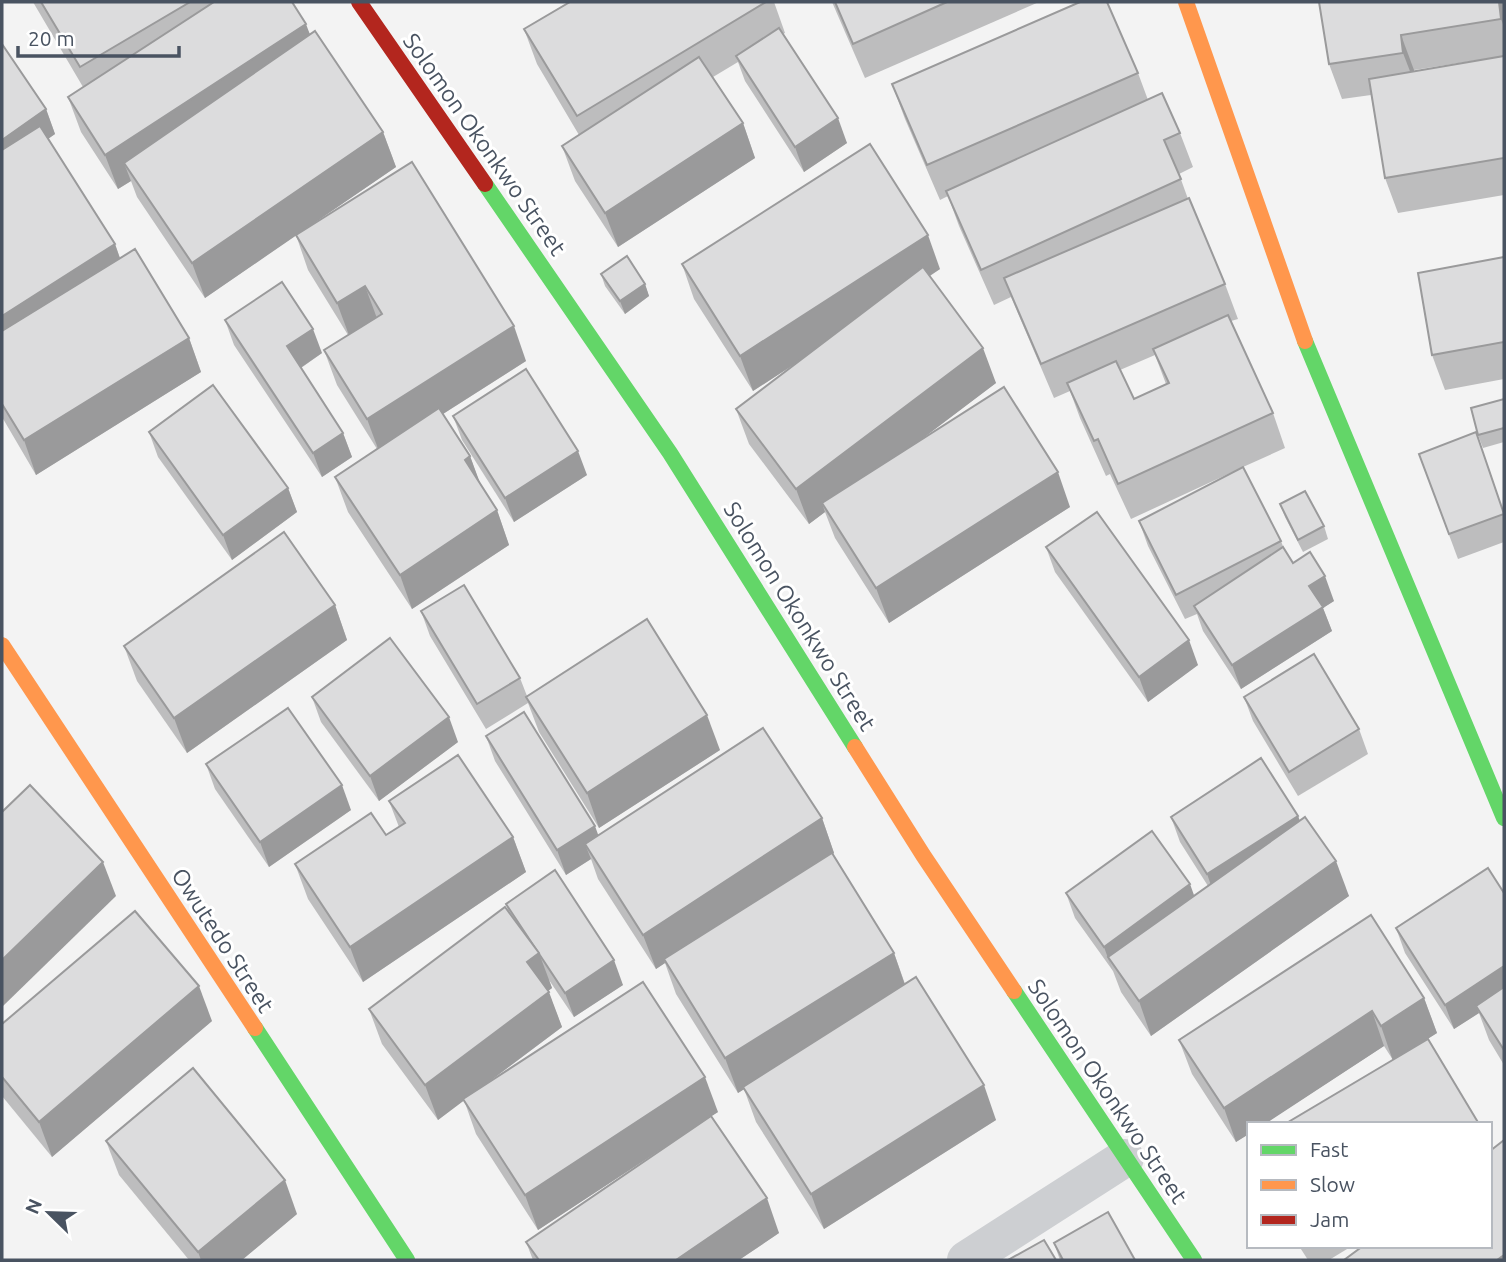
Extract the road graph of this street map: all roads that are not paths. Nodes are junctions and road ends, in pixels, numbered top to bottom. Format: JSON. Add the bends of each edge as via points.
{"nodes":[{"id":1,"x":359,"y":2,"type":"edge"},
{"id":2,"x":1186,"y":2,"type":"edge"},
{"id":3,"x":2,"y":645,"type":"edge"},
{"id":4,"x":1504,"y":818,"type":"edge"},
{"id":5,"x":1125,"y":1158,"type":"junction"},
{"id":6,"x":407,"y":1260,"type":"edge"},
{"id":7,"x":966,"y":1260,"type":"edge"},
{"id":8,"x":1194,"y":1260,"type":"edge"}],
"edges":[{"from":1,"to":5,"type":"street","name":"Solomon Okonkwo Street","via":[[670,453],[923,855]]},
{"from":2,"to":4,"type":"street","via":[[1308,348]]},
{"from":3,"to":6,"type":"street","name":"Owutedo Street"},
{"from":5,"to":7,"type":"street"},
{"from":5,"to":8,"type":"street","name":"Solomon Okonkwo Street"}]}
